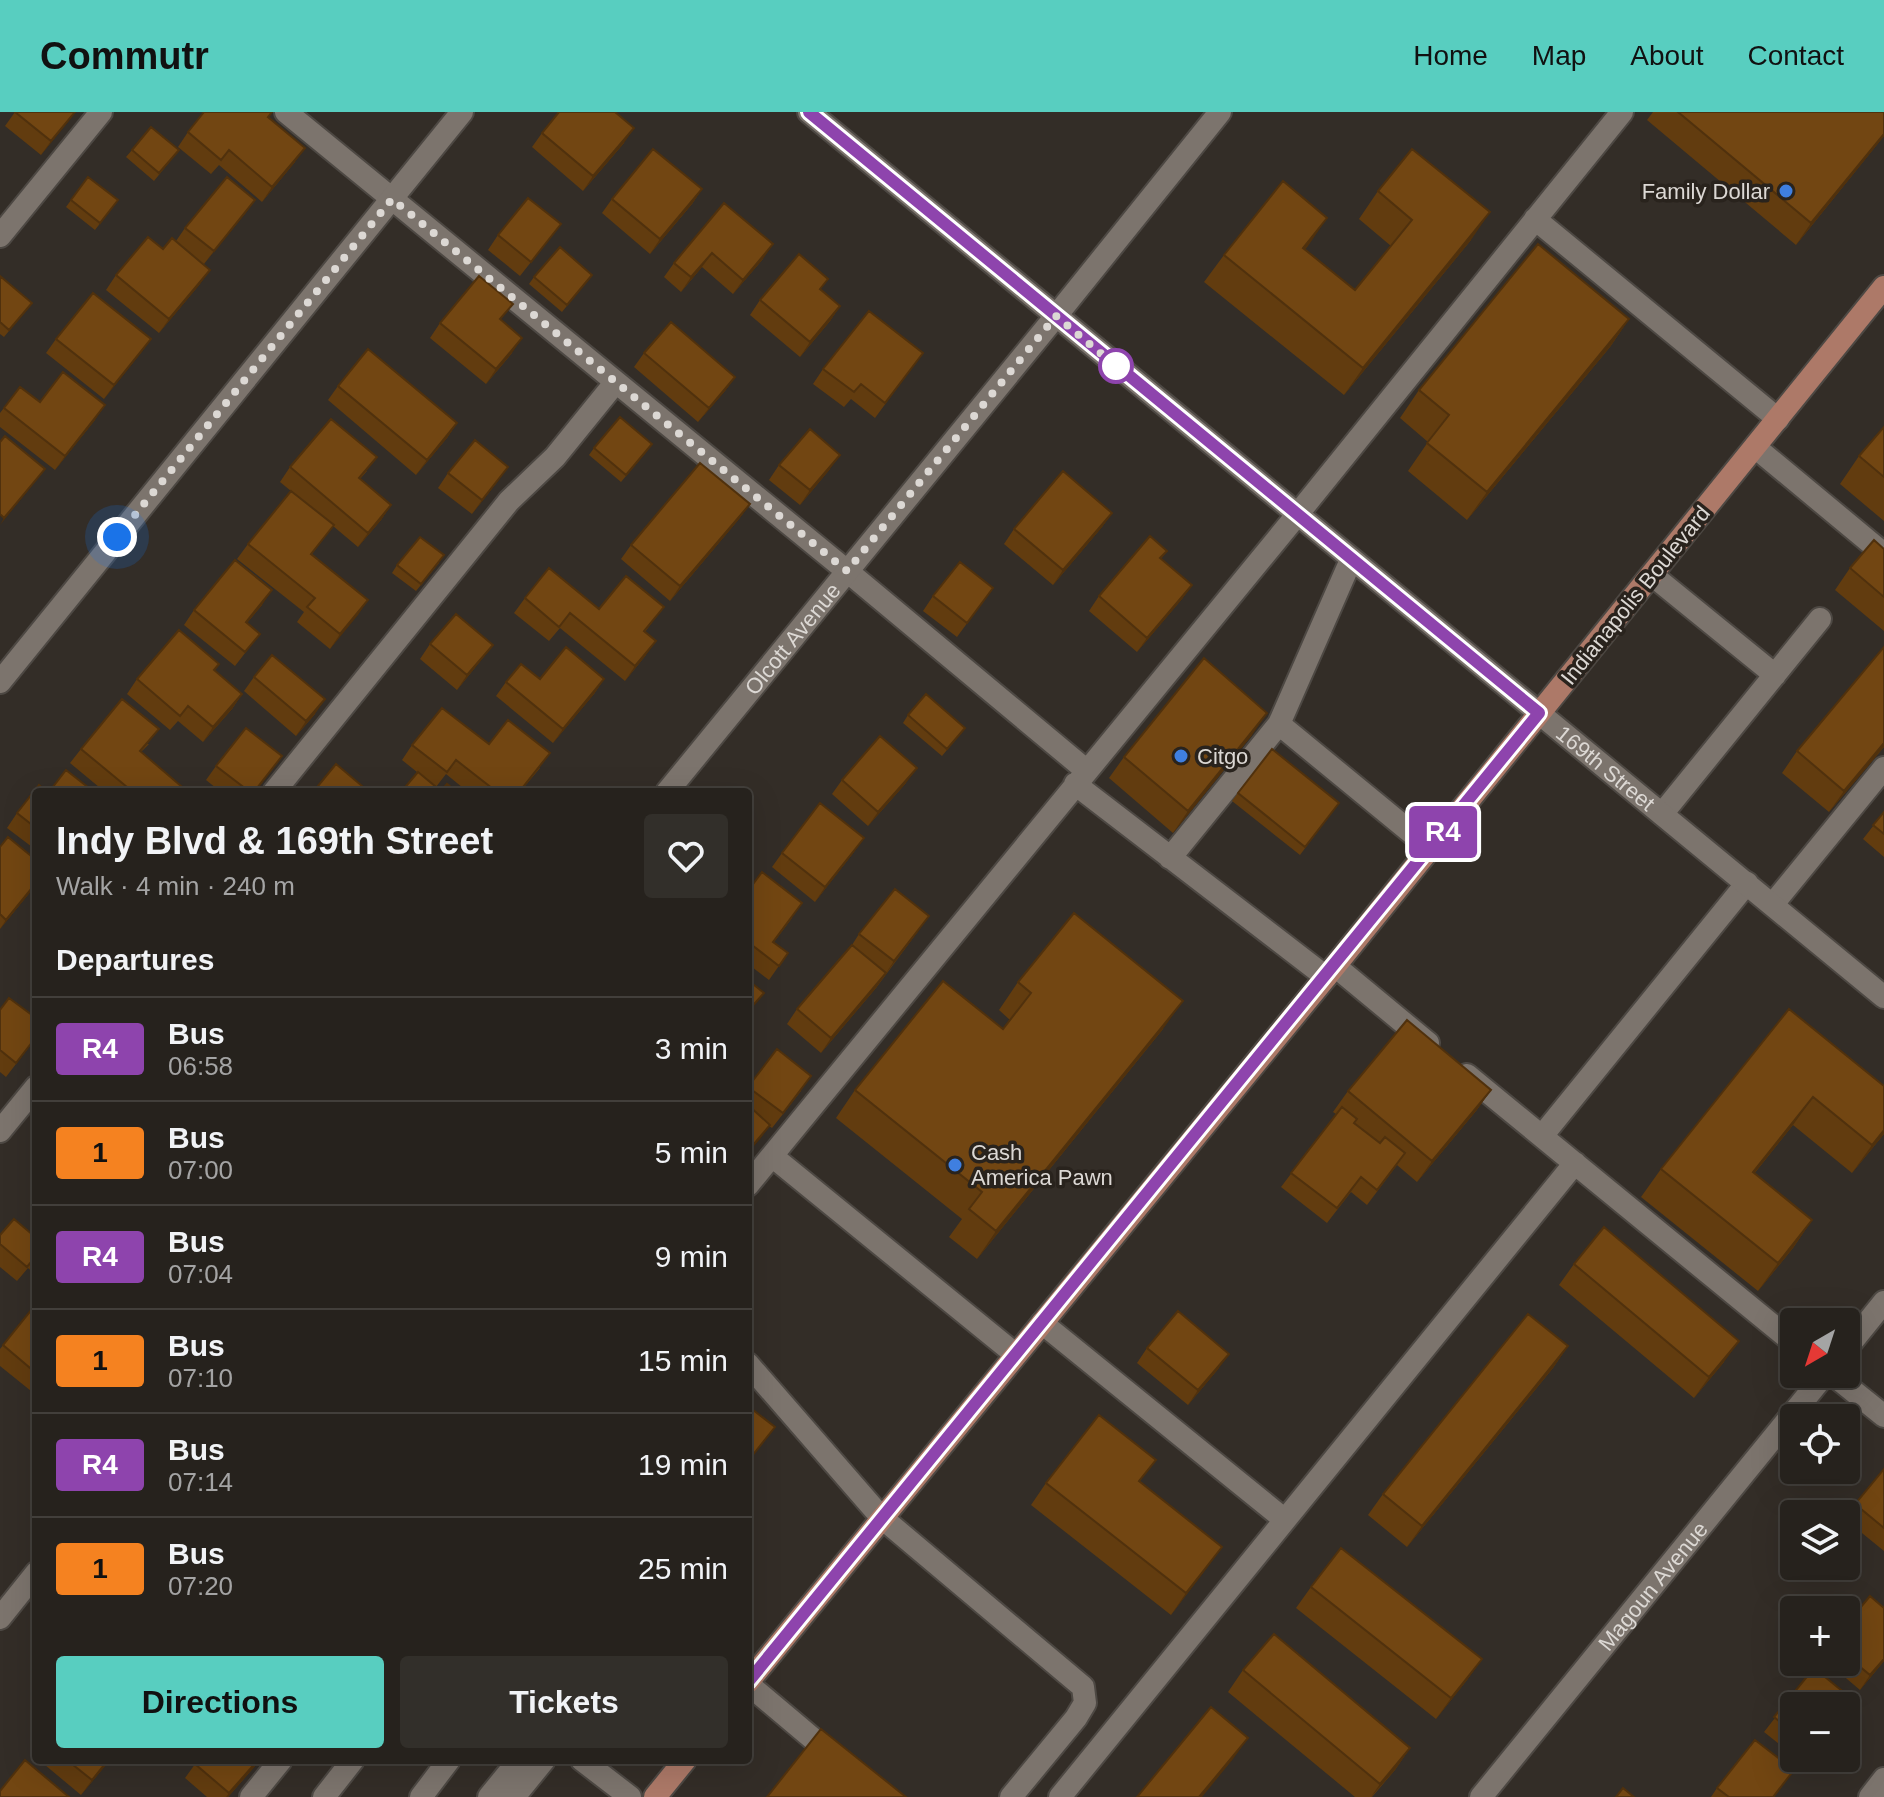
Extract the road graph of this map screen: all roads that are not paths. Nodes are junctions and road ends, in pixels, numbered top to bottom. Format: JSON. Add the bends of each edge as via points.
{"nodes":[{"id":1,"x":101,"y":112,"type":"edge"},
{"id":2,"x":286,"y":112,"type":"edge"},
{"id":3,"x":462,"y":112,"type":"edge"},
{"id":4,"x":809,"y":112,"type":"edge"},
{"id":5,"x":1220,"y":112,"type":"edge"},
{"id":6,"x":1622,"y":112,"type":"edge"},
{"id":7,"x":392,"y":199,"type":"junction"},
{"id":8,"x":1535,"y":219,"type":"junction"},
{"id":9,"x":0,"y":236,"type":"edge"},
{"id":10,"x":1884,"y":287,"type":"edge"},
{"id":11,"x":1056,"y":316,"type":"junction"},
{"id":12,"x":615,"y":383,"type":"junction"},
{"id":13,"x":1778,"y":419,"type":"junction"},
{"id":14,"x":1755,"y":447,"type":"junction"},
{"id":15,"x":1297,"y":515,"type":"junction"},
{"id":16,"x":1884,"y":554,"type":"edge"},
{"id":17,"x":1351,"y":560,"type":"junction"},
{"id":18,"x":847,"y":571,"type":"junction"},
{"id":19,"x":1652,"y":575,"type":"junction"},
{"id":20,"x":1820,"y":619,"type":"dead end"},
{"id":21,"x":1775,"y":675,"type":"junction"},
{"id":22,"x":0,"y":682,"type":"edge"},
{"id":23,"x":1539,"y":713,"type":"junction"},
{"id":24,"x":1279,"y":724,"type":"junction"},
{"id":25,"x":1884,"y":768,"type":"edge"},
{"id":26,"x":1081,"y":778,"type":"junction"},
{"id":27,"x":277,"y":788,"type":"edge"},
{"id":28,"x":670,"y":788,"type":"edge"},
{"id":29,"x":1662,"y":814,"type":"junction"},
{"id":30,"x":1430,"y":848,"type":"junction"},
{"id":31,"x":1170,"y":858,"type":"junction"},
{"id":32,"x":1747,"y":883,"type":"junction"},
{"id":33,"x":1773,"y":904,"type":"junction"},
{"id":34,"x":1330,"y":971,"type":"junction"},
{"id":35,"x":1884,"y":997,"type":"edge"},
{"id":36,"x":32,"y":1092,"type":"edge"},
{"id":37,"x":0,"y":1131,"type":"edge"},
{"id":38,"x":1542,"y":1136,"type":"junction"},
{"id":39,"x":772,"y":1156,"type":"junction"},
{"id":40,"x":1575,"y":1163,"type":"junction"},
{"id":41,"x":752,"y":1180,"type":"edge"},
{"id":42,"x":1884,"y":1302,"type":"edge"},
{"id":43,"x":1042,"y":1323,"type":"junction"},
{"id":44,"x":1780,"y":1331,"type":"edge"},
{"id":45,"x":1860,"y":1332,"type":"edge"},
{"id":46,"x":1015,"y":1354,"type":"junction"},
{"id":47,"x":752,"y":1369,"type":"edge"},
{"id":48,"x":1814,"y":1388,"type":"edge"},
{"id":49,"x":1849,"y":1388,"type":"edge"},
{"id":50,"x":1884,"y":1416,"type":"edge"},
{"id":51,"x":881,"y":1517,"type":"junction"},
{"id":52,"x":1285,"y":1520,"type":"junction"},
{"id":53,"x":32,"y":1578,"type":"edge"},
{"id":54,"x":0,"y":1618,"type":"edge"},
{"id":55,"x":752,"y":1678,"type":"edge"},
{"id":56,"x":752,"y":1686,"type":"edge"},
{"id":57,"x":278,"y":1764,"type":"edge"},
{"id":58,"x":350,"y":1764,"type":"edge"},
{"id":59,"x":446,"y":1764,"type":"edge"},
{"id":60,"x":516,"y":1764,"type":"edge"},
{"id":61,"x":541,"y":1764,"type":"edge"},
{"id":62,"x":587,"y":1764,"type":"edge"},
{"id":63,"x":682,"y":1764,"type":"edge"},
{"id":64,"x":1884,"y":1779,"type":"edge"},
{"id":65,"x":251,"y":1797,"type":"edge"},
{"id":66,"x":324,"y":1797,"type":"edge"},
{"id":67,"x":421,"y":1797,"type":"edge"},
{"id":68,"x":489,"y":1797,"type":"edge"},
{"id":69,"x":514,"y":1797,"type":"edge"},
{"id":70,"x":630,"y":1797,"type":"edge"},
{"id":71,"x":655,"y":1797,"type":"edge"},
{"id":72,"x":882,"y":1797,"type":"edge"},
{"id":73,"x":1011,"y":1797,"type":"edge"},
{"id":74,"x":1060,"y":1797,"type":"edge"},
{"id":75,"x":1481,"y":1797,"type":"edge"},
{"id":76,"x":1870,"y":1797,"type":"edge"}],
"edges":[{"from":1,"to":9,"type":"street"},
{"from":2,"to":7,"type":"street"},
{"from":3,"to":7,"type":"street"},
{"from":4,"to":11,"type":"street","name":"169th Street"},
{"from":5,"to":11,"type":"street","name":"Olcott Avenue"},
{"from":6,"to":8,"type":"street"},
{"from":7,"to":12,"type":"street"},
{"from":7,"to":22,"type":"street"},
{"from":8,"to":13,"type":"street"},
{"from":8,"to":15,"type":"street"},
{"from":10,"to":13,"type":"main road","name":"Indianapolis Boulevard"},
{"from":11,"to":15,"type":"street","name":"169th Street"},
{"from":11,"to":18,"type":"street","name":"Olcott Avenue"},
{"from":12,"to":18,"type":"street"},
{"from":12,"to":27,"type":"street","via":[[555,457],[509,501]]},
{"from":13,"to":14,"type":"main road","name":"Indianapolis Boulevard"},
{"from":14,"to":16,"type":"street"},
{"from":14,"to":19,"type":"main road","name":"Indianapolis Boulevard"},
{"from":15,"to":17,"type":"street","name":"169th Street"},
{"from":15,"to":26,"type":"street"},
{"from":17,"to":23,"type":"street","name":"169th Street"},
{"from":17,"to":24,"type":"street"},
{"from":18,"to":26,"type":"street"},
{"from":18,"to":28,"type":"street","name":"Olcott Avenue"},
{"from":19,"to":21,"type":"street"},
{"from":19,"to":23,"type":"main road","name":"Indianapolis Boulevard"},
{"from":20,"to":21,"type":"street"},
{"from":21,"to":29,"type":"street"},
{"from":23,"to":29,"type":"street","name":"169th Street"},
{"from":23,"to":30,"type":"main road","name":"Indianapolis Boulevard"},
{"from":24,"to":30,"type":"street"},
{"from":24,"to":31,"type":"street"},
{"from":25,"to":33,"type":"street"},
{"from":26,"to":31,"type":"street"},
{"from":26,"to":39,"type":"street"},
{"from":29,"to":32,"type":"street","name":"169th Street"},
{"from":30,"to":34,"type":"main road","name":"Indianapolis Boulevard"},
{"from":31,"to":34,"type":"street"},
{"from":32,"to":33,"type":"street","name":"169th Street"},
{"from":32,"to":38,"type":"street"},
{"from":33,"to":35,"type":"street","name":"169th Street"},
{"from":34,"to":38,"type":"street"},
{"from":34,"to":43,"type":"main road","name":"Indianapolis Boulevard"},
{"from":36,"to":37,"type":"street"},
{"from":38,"to":40,"type":"street"},
{"from":39,"to":41,"type":"street"},
{"from":39,"to":46,"type":"street"},
{"from":40,"to":44,"type":"street"},
{"from":40,"to":52,"type":"street"},
{"from":42,"to":45,"type":"street"},
{"from":43,"to":46,"type":"main road","name":"Indianapolis Boulevard"},
{"from":43,"to":52,"type":"street"},
{"from":46,"to":51,"type":"main road","name":"Indianapolis Boulevard"},
{"from":47,"to":51,"type":"street"},
{"from":48,"to":75,"type":"street","name":"Magoun Avenue"},
{"from":49,"to":50,"type":"street"},
{"from":51,"to":55,"type":"main road","name":"Indianapolis Boulevard"},
{"from":51,"to":73,"type":"street","via":[[1083,1687],[1085,1703],[1076,1718]]},
{"from":52,"to":74,"type":"street"},
{"from":53,"to":54,"type":"street"},
{"from":56,"to":72,"type":"street"},
{"from":57,"to":65,"type":"street"},
{"from":58,"to":66,"type":"street"},
{"from":59,"to":67,"type":"street"},
{"from":60,"to":68,"type":"street"},
{"from":61,"to":69,"type":"street"},
{"from":62,"to":70,"type":"street"},
{"from":63,"to":71,"type":"main road"},
{"from":64,"to":76,"type":"street"}]}
